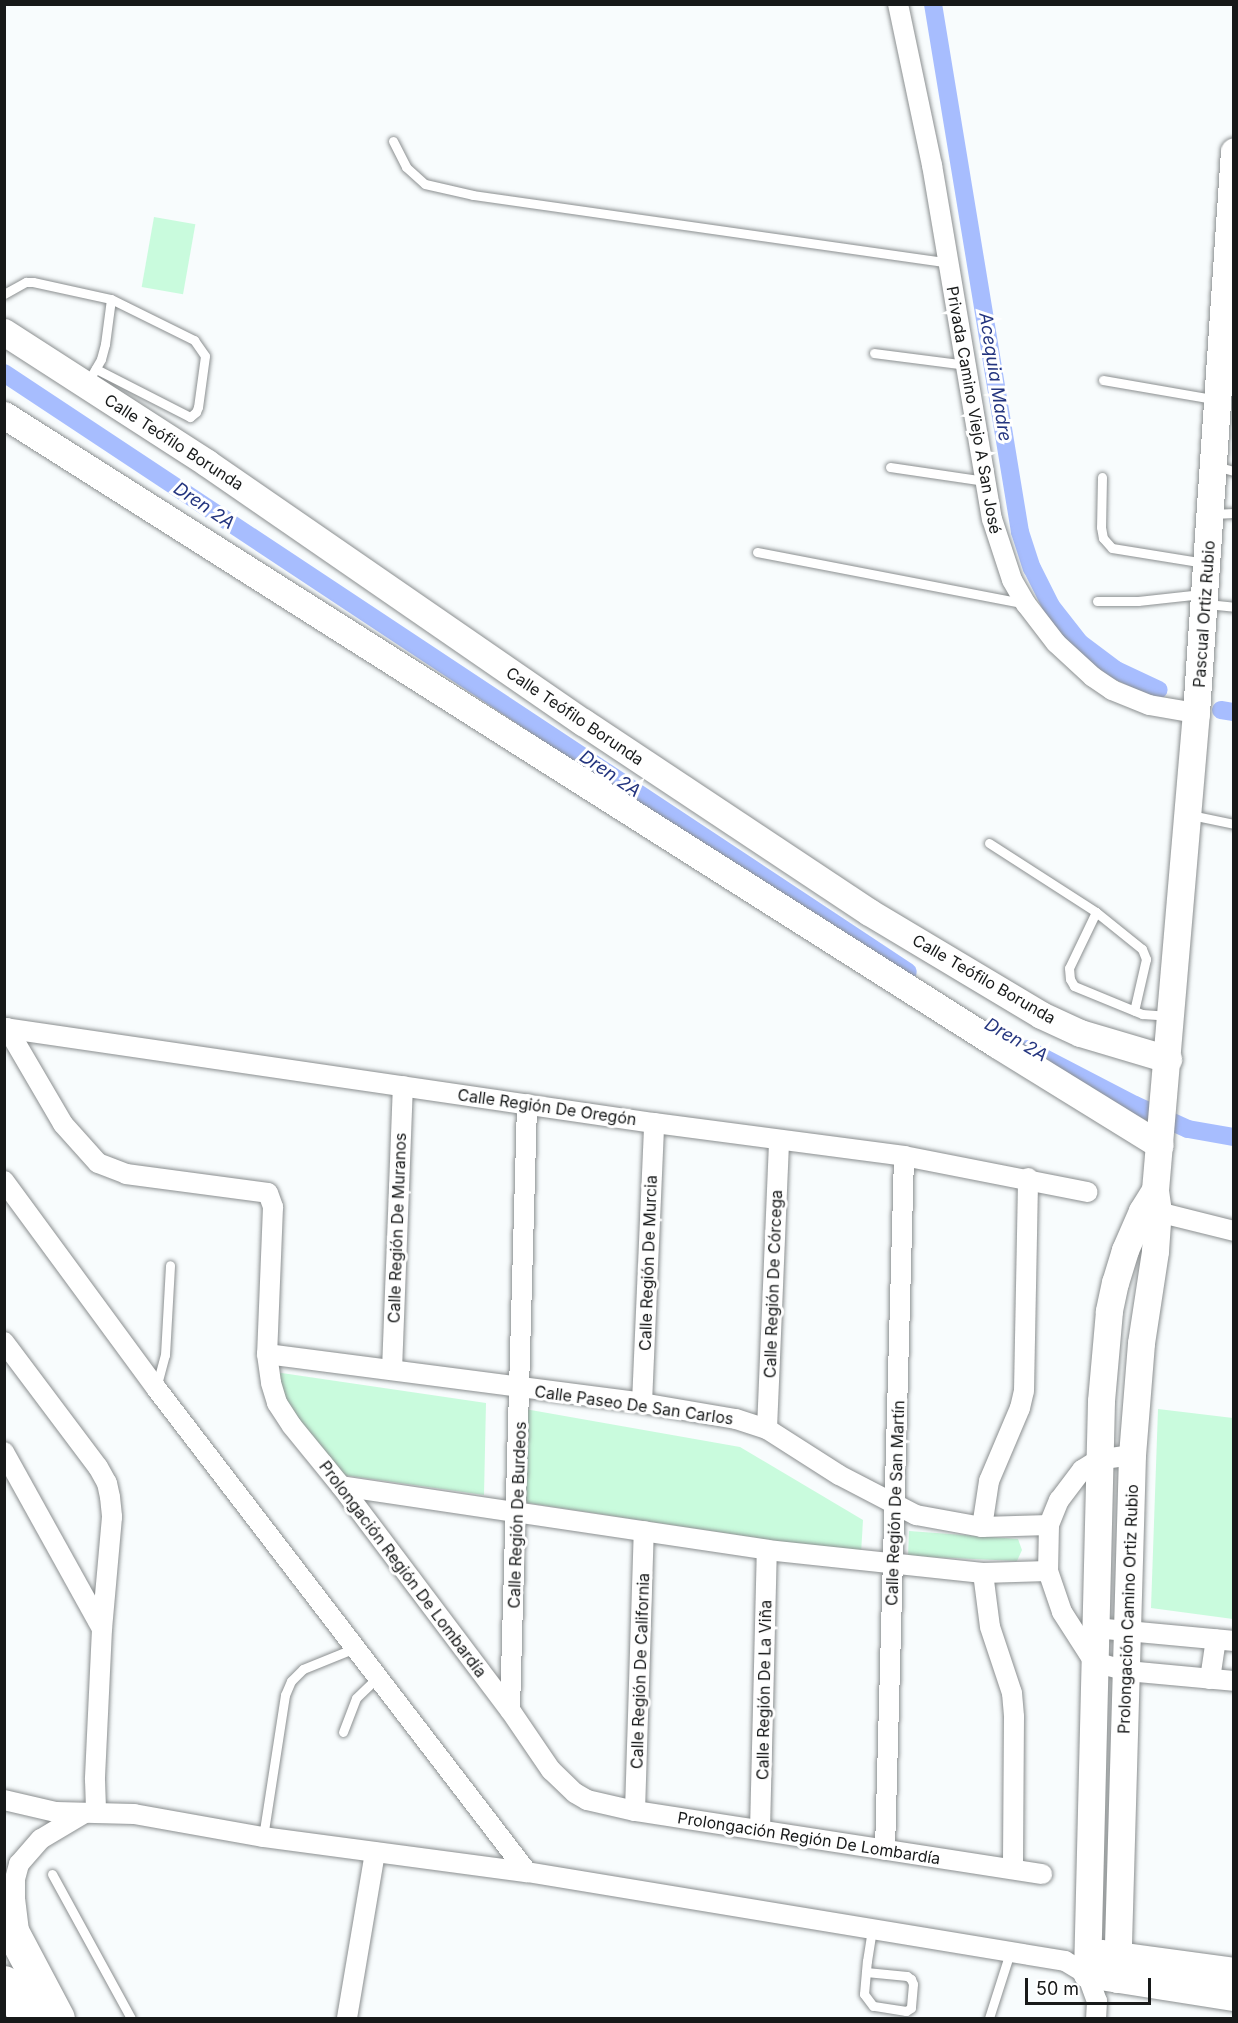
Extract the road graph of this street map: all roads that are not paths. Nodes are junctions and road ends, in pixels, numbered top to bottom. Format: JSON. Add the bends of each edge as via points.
{"nodes":[{"id":1,"x":898,"y":4,"type":"edge"},
{"id":2,"x":393,"y":141,"type":"dead end"},
{"id":3,"x":1233,"y":151,"type":"edge"},
{"id":4,"x":948,"y":263,"type":"junction"},
{"id":5,"x":4,"y":294,"type":"edge"},
{"id":6,"x":111,"y":299,"type":"junction"},
{"id":7,"x":1229,"y":313,"type":"edge"},
{"id":8,"x":4,"y":332,"type":"edge"},
{"id":9,"x":874,"y":353,"type":"dead end"},
{"id":10,"x":966,"y":365,"type":"junction"},
{"id":11,"x":89,"y":376,"type":"junction"},
{"id":12,"x":1103,"y":380,"type":"dead end"},
{"id":13,"x":1219,"y":400,"type":"junction"},
{"id":14,"x":4,"y":415,"type":"edge"},
{"id":15,"x":890,"y":467,"type":"dead end"},
{"id":16,"x":1224,"y":468,"type":"edge"},
{"id":17,"x":1102,"y":477,"type":"dead end"},
{"id":18,"x":985,"y":481,"type":"junction"},
{"id":19,"x":1222,"y":514,"type":"edge"},
{"id":20,"x":757,"y":552,"type":"dead end"},
{"id":21,"x":1207,"y":564,"type":"junction"},
{"id":22,"x":1204,"y":598,"type":"junction"},
{"id":23,"x":1097,"y":601,"type":"dead end"},
{"id":24,"x":1026,"y":604,"type":"junction"},
{"id":25,"x":1233,"y":607,"type":"edge"},
{"id":26,"x":1196,"y":713,"type":"junction"},
{"id":27,"x":1188,"y":815,"type":"junction"},
{"id":28,"x":1233,"y":824,"type":"edge"},
{"id":29,"x":989,"y":843,"type":"dead end"},
{"id":30,"x":1096,"y":912,"type":"junction"},
{"id":31,"x":1134,"y":1011,"type":"junction"},
{"id":32,"x":1171,"y":1016,"type":"junction"},
{"id":33,"x":5,"y":1028,"type":"edge"},
{"id":34,"x":1167,"y":1068,"type":"junction"},
{"id":35,"x":403,"y":1086,"type":"junction"},
{"id":36,"x":527,"y":1104,"type":"junction"},
{"id":37,"x":654,"y":1123,"type":"junction"},
{"id":38,"x":1161,"y":1134,"type":"junction"},
{"id":39,"x":779,"y":1140,"type":"junction"},
{"id":40,"x":904,"y":1156,"type":"junction"},
{"id":41,"x":1028,"y":1178,"type":"junction"},
{"id":42,"x":4,"y":1181,"type":"edge"},
{"id":43,"x":1088,"y":1192,"type":"dead end"},
{"id":44,"x":1152,"y":1204,"type":"junction"},
{"id":45,"x":1233,"y":1231,"type":"edge"},
{"id":46,"x":170,"y":1265,"type":"dead end"},
{"id":47,"x":4,"y":1342,"type":"edge"},
{"id":48,"x":267,"y":1354,"type":"junction"},
{"id":49,"x":392,"y":1370,"type":"junction"},
{"id":50,"x":156,"y":1388,"type":"junction"},
{"id":51,"x":521,"y":1388,"type":"junction"},
{"id":52,"x":642,"y":1403,"type":"junction"},
{"id":53,"x":767,"y":1429,"type":"junction"},
{"id":54,"x":4,"y":1452,"type":"edge"},
{"id":55,"x":1132,"y":1455,"type":"junction"},
{"id":56,"x":1098,"y":1460,"type":"junction"},
{"id":57,"x":341,"y":1486,"type":"junction"},
{"id":58,"x":895,"y":1507,"type":"junction"},
{"id":59,"x":518,"y":1510,"type":"junction"},
{"id":60,"x":1049,"y":1525,"type":"junction"},
{"id":61,"x":982,"y":1527,"type":"junction"},
{"id":62,"x":644,"y":1531,"type":"junction"},
{"id":63,"x":768,"y":1550,"type":"junction"},
{"id":64,"x":893,"y":1565,"type":"junction"},
{"id":65,"x":1048,"y":1571,"type":"junction"},
{"id":66,"x":983,"y":1573,"type":"junction"},
{"id":67,"x":1095,"y":1628,"type":"junction"},
{"id":68,"x":102,"y":1629,"type":"junction"},
{"id":69,"x":1128,"y":1630,"type":"junction"},
{"id":70,"x":1225,"y":1640,"type":"edge"},
{"id":71,"x":356,"y":1648,"type":"junction"},
{"id":72,"x":1094,"y":1662,"type":"junction"},
{"id":73,"x":1127,"y":1671,"type":"junction"},
{"id":74,"x":378,"y":1677,"type":"junction"},
{"id":75,"x":1210,"y":1679,"type":"junction"},
{"id":76,"x":1233,"y":1681,"type":"edge"},
{"id":77,"x":510,"y":1710,"type":"junction"},
{"id":78,"x":343,"y":1732,"type":"dead end"},
{"id":79,"x":4,"y":1800,"type":"edge"},
{"id":80,"x":635,"y":1811,"type":"junction"},
{"id":81,"x":89,"y":1814,"type":"junction"},
{"id":82,"x":760,"y":1830,"type":"junction"},
{"id":83,"x":263,"y":1837,"type":"junction"},
{"id":84,"x":885,"y":1850,"type":"junction"},
{"id":85,"x":375,"y":1852,"type":"junction"},
{"id":86,"x":1013,"y":1869,"type":"junction"},
{"id":87,"x":527,"y":1872,"type":"junction"},
{"id":88,"x":52,"y":1874,"type":"dead end"},
{"id":89,"x":1042,"y":1874,"type":"dead end"},
{"id":90,"x":4,"y":1916,"type":"edge"},
{"id":91,"x":872,"y":1929,"type":"junction"},
{"id":92,"x":21,"y":1947,"type":"junction"},
{"id":93,"x":1010,"y":1952,"type":"junction"},
{"id":94,"x":1080,"y":1962,"type":"junction"},
{"id":95,"x":1118,"y":1967,"type":"junction"},
{"id":96,"x":1233,"y":1971,"type":"edge"},
{"id":97,"x":866,"y":1972,"type":"junction"},
{"id":98,"x":4,"y":1982,"type":"edge"},
{"id":99,"x":1233,"y":1997,"type":"edge"},
{"id":100,"x":1097,"y":2010,"type":"edge"},
{"id":101,"x":27,"y":2019,"type":"edge"},
{"id":102,"x":58,"y":2019,"type":"edge"},
{"id":103,"x":131,"y":2019,"type":"edge"},
{"id":104,"x":347,"y":2019,"type":"edge"},
{"id":105,"x":989,"y":2019,"type":"edge"}],
"edges":[{"from":1,"to":4,"type":"street","name":"Privada Camino Viejo A San José"},
{"from":2,"to":4,"type":"lane","via":[[400,159],[419,180],[473,195]]},
{"from":3,"to":7,"type":"street","name":"Pascual Ortiz Rubio"},
{"from":4,"to":10,"type":"street","name":"Privada Camino Viejo A San José"},
{"from":5,"to":6,"type":"lane","via":[[33,282]]},
{"from":6,"to":11,"type":"lane","via":[[105,344]]},
{"from":6,"to":11,"type":"lane","via":[[162,322],[201,348],[205,356],[196,412],[184,417]]},
{"from":7,"to":13,"type":"street","name":"Pascual Ortiz Rubio"},
{"from":8,"to":11,"type":"street","name":"Calle Teófilo Borunda"},
{"from":9,"to":10,"type":"lane"},
{"from":10,"to":18,"type":"street","name":"Privada Camino Viejo A San José"},
{"from":11,"to":34,"type":"street","name":"Calle Teófilo Borunda","via":[[207,463],[593,729],[869,912],[1041,1015]]},
{"from":12,"to":13,"type":"lane"},
{"from":13,"to":16,"type":"street","name":"Pascual Ortiz Rubio"},
{"from":14,"to":38,"type":"street","via":[[998,1045]]},
{"from":15,"to":18,"type":"lane"},
{"from":16,"to":19,"type":"street","name":"Pascual Ortiz Rubio"},
{"from":17,"to":21,"type":"lane","via":[[1101,527],[1103,538],[1112,548]]},
{"from":18,"to":24,"type":"street","name":"Privada Camino Viejo A San José","via":[[1001,553]]},
{"from":19,"to":21,"type":"street","name":"Pascual Ortiz Rubio"},
{"from":20,"to":24,"type":"lane"},
{"from":21,"to":22,"type":"street","name":"Pascual Ortiz Rubio"},
{"from":22,"to":23,"type":"lane"},
{"from":22,"to":25,"type":"lane"},
{"from":22,"to":26,"type":"street","name":"Pascual Ortiz Rubio"},
{"from":24,"to":26,"type":"street","name":"Privada Camino Viejo A San José","via":[[1056,643],[1103,684],[1149,705]]},
{"from":26,"to":27,"type":"street","name":"Pascual Ortiz Rubio"},
{"from":27,"to":28,"type":"lane"},
{"from":27,"to":32,"type":"street","name":"Pascual Ortiz Rubio"},
{"from":29,"to":30,"type":"lane"},
{"from":30,"to":31,"type":"lane","via":[[1145,953]]},
{"from":30,"to":31,"type":"lane","via":[[1069,968],[1070,979],[1074,986]]},
{"from":31,"to":32,"type":"lane"},
{"from":32,"to":34,"type":"street","name":"Pascual Ortiz Rubio"},
{"from":33,"to":35,"type":"street","name":"Calle Región De Oregón"},
{"from":33,"to":48,"type":"street","name":"Prolongación Región De Lombardía","via":[[63,1124],[98,1163],[126,1174],[268,1193],[273,1207]]},
{"from":34,"to":38,"type":"street","name":"Pascual Ortiz Rubio"},
{"from":35,"to":36,"type":"street","name":"Calle Región De Oregón"},
{"from":35,"to":49,"type":"street","name":"Calle Región De Muranos"},
{"from":36,"to":37,"type":"street","name":"Calle Región De Oregón"},
{"from":36,"to":51,"type":"street","name":"Calle Región De Burdeos"},
{"from":37,"to":39,"type":"street","name":"Calle Región De Oregón"},
{"from":37,"to":52,"type":"street","name":"Calle Región De Murcia"},
{"from":38,"to":44,"type":"street","name":"Pascual Ortiz Rubio"},
{"from":39,"to":40,"type":"street","name":"Calle Región De Oregón"},
{"from":39,"to":53,"type":"street","name":"Calle Región De Córcega"},
{"from":40,"to":41,"type":"street","name":"Calle Región De Oregón"},
{"from":40,"to":58,"type":"street","name":"Calle Región De San Martín"},
{"from":41,"to":43,"type":"street","name":"Calle Región De Oregón"},
{"from":41,"to":61,"type":"street","via":[[1024,1391],[989,1481]]},
{"from":42,"to":50,"type":"street"},
{"from":44,"to":45,"type":"street"},
{"from":44,"to":55,"type":"street","name":"Prolongación Camino Ortiz Rubio","via":[[1155,1251],[1141,1343]]},
{"from":44,"to":56,"type":"street","name":"Prolongación Camino Ortiz Rubio","via":[[1125,1250],[1109,1311]]},
{"from":46,"to":50,"type":"lane","via":[[165,1355]]},
{"from":47,"to":68,"type":"street","via":[[107,1483],[112,1517]]},
{"from":48,"to":49,"type":"street","name":"Calle Paseo De San Carlos"},
{"from":48,"to":57,"type":"street","name":"Prolongación Región De Lombardía","via":[[278,1402],[292,1426]]},
{"from":49,"to":51,"type":"street","name":"Calle Paseo De San Carlos"},
{"from":50,"to":71,"type":"street"},
{"from":51,"to":52,"type":"street","name":"Calle Paseo De San Carlos"},
{"from":51,"to":59,"type":"street","name":"Calle Región De Burdeos"},
{"from":52,"to":53,"type":"street","name":"Calle Paseo De San Carlos","via":[[736,1419]]},
{"from":53,"to":58,"type":"street","name":"Calle Paseo De San Carlos"},
{"from":54,"to":68,"type":"street"},
{"from":55,"to":56,"type":"street"},
{"from":55,"to":69,"type":"street","name":"Prolongación Camino Ortiz Rubio"},
{"from":56,"to":60,"type":"street","via":[[1068,1485]]},
{"from":56,"to":67,"type":"street","name":"Prolongación Camino Ortiz Rubio"},
{"from":57,"to":59,"type":"street"},
{"from":57,"to":77,"type":"street","name":"Prolongación Región De Lombardía"},
{"from":58,"to":61,"type":"street","name":"Calle Paseo De San Carlos","via":[[933,1519]]},
{"from":58,"to":64,"type":"street","name":"Calle Región De San Martín"},
{"from":59,"to":62,"type":"street"},
{"from":59,"to":77,"type":"street","name":"Calle Región De Burdeos"},
{"from":60,"to":61,"type":"street","name":"Calle Paseo De San Carlos"},
{"from":60,"to":65,"type":"street"},
{"from":62,"to":63,"type":"street"},
{"from":62,"to":80,"type":"street","name":"Calle Región De California"},
{"from":63,"to":64,"type":"street"},
{"from":63,"to":82,"type":"street","name":"Calle Región De La Viña"},
{"from":64,"to":66,"type":"street"},
{"from":64,"to":84,"type":"street","name":"Calle Región De San Martín"},
{"from":65,"to":66,"type":"street"},
{"from":65,"to":72,"type":"street","via":[[1062,1612]]},
{"from":66,"to":86,"type":"street","via":[[990,1627],[1012,1693]]},
{"from":67,"to":69,"type":"street"},
{"from":67,"to":72,"type":"street","name":"Prolongación Camino Ortiz Rubio"},
{"from":68,"to":81,"type":"street","via":[[95,1780]]},
{"from":69,"to":70,"type":"street"},
{"from":69,"to":73,"type":"street","name":"Prolongación Camino Ortiz Rubio"},
{"from":70,"to":75,"type":"street"},
{"from":71,"to":74,"type":"street"},
{"from":71,"to":83,"type":"lane","via":[[303,1669],[291,1681],[285,1695]]},
{"from":72,"to":73,"type":"street"},
{"from":72,"to":94,"type":"street","name":"Prolongación Camino Ortiz Rubio"},
{"from":73,"to":75,"type":"street"},
{"from":73,"to":95,"type":"street","name":"Prolongación Camino Ortiz Rubio"},
{"from":74,"to":78,"type":"lane","via":[[356,1698]]},
{"from":74,"to":87,"type":"street"},
{"from":75,"to":76,"type":"street"},
{"from":77,"to":80,"type":"street","name":"Prolongación Región De Lombardía","via":[[551,1770],[575,1793],[587,1800]]},
{"from":79,"to":81,"type":"street","via":[[56,1812]]},
{"from":80,"to":82,"type":"street","name":"Prolongación Región De Lombardía"},
{"from":81,"to":83,"type":"street","via":[[134,1814]]},
{"from":81,"to":92,"type":"street","via":[[41,1839],[19,1864],[15,1900]]},
{"from":82,"to":84,"type":"street","name":"Prolongación Región De Lombardía"},
{"from":83,"to":85,"type":"street"},
{"from":84,"to":86,"type":"street","name":"Prolongación Región De Lombardía"},
{"from":85,"to":87,"type":"street"},
{"from":85,"to":104,"type":"street"},
{"from":86,"to":89,"type":"street","name":"Prolongación Región De Lombardía"},
{"from":87,"to":91,"type":"street"},
{"from":88,"to":103,"type":"lane"},
{"from":90,"to":92,"type":"highway"},
{"from":91,"to":93,"type":"street"},
{"from":91,"to":97,"type":"lane"},
{"from":92,"to":102,"type":"highway"},
{"from":93,"to":94,"type":"street"},
{"from":93,"to":105,"type":"lane"},
{"from":94,"to":95,"type":"street"},
{"from":94,"to":100,"type":"street","name":"Prolongación Camino Ortiz Rubio"},
{"from":95,"to":96,"type":"street"},
{"from":95,"to":99,"type":"street"},
{"from":95,"to":100,"type":"street","name":"Prolongación Camino Ortiz Rubio"},
{"from":97,"to":97,"type":"lane","via":[[864,1994],[868,2002],[906,2011],[911,2008],[911,1979]]},
{"from":98,"to":101,"type":"highway"}]}
